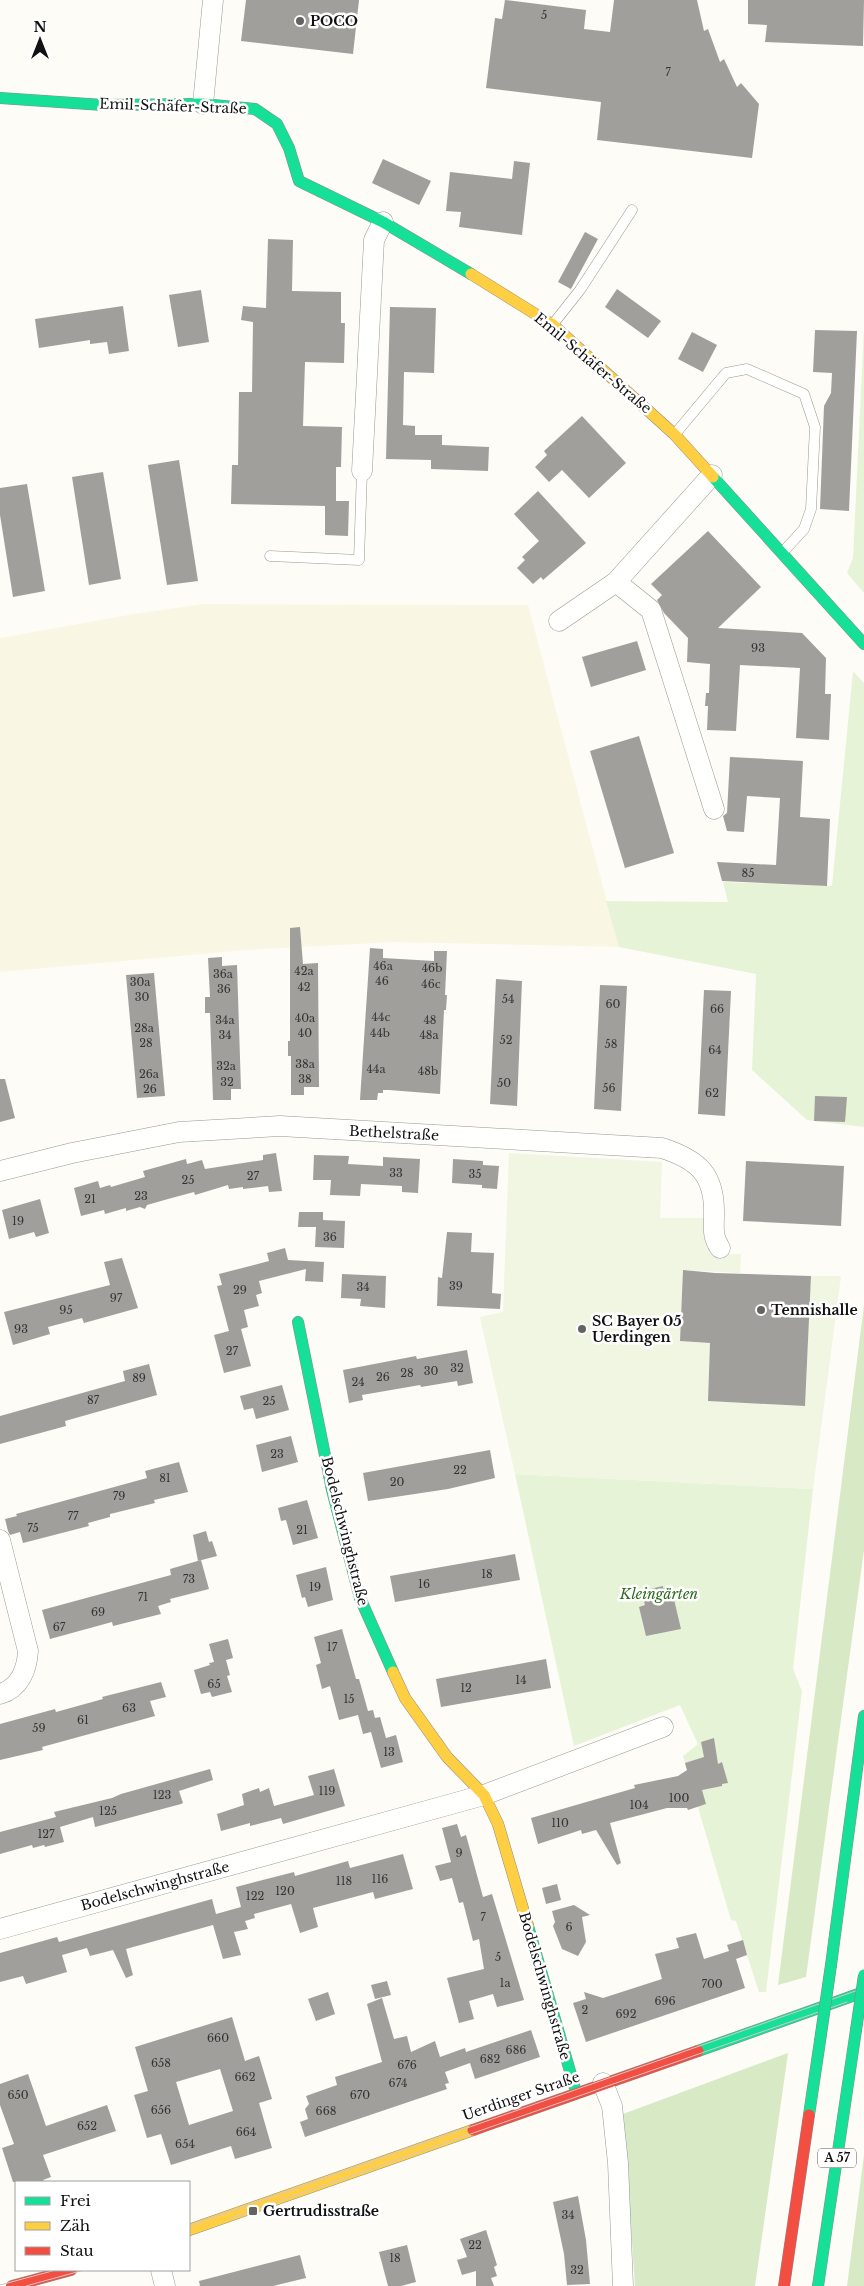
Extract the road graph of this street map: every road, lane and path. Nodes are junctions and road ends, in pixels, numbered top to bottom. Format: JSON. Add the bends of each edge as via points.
{"nodes":[{"id":1,"x":213,"y":0,"type":"edge"},
{"id":2,"x":0,"y":98,"type":"edge"},
{"id":3,"x":203,"y":104,"type":"junction"},
{"id":4,"x":632,"y":210,"type":"dead end"},
{"id":5,"x":383,"y":222,"type":"junction"},
{"id":6,"x":553,"y":325,"type":"junction"},
{"id":7,"x":674,"y":434,"type":"junction"},
{"id":8,"x":362,"y":471,"type":"joint"},
{"id":9,"x":712,"y":475,"type":"junction"},
{"id":10,"x":781,"y":554,"type":"junction"},
{"id":11,"x":270,"y":556,"type":"dead end"},
{"id":12,"x":616,"y":582,"type":"junction"},
{"id":13,"x":559,"y":621,"type":"dead end"},
{"id":14,"x":864,"y":644,"type":"edge"},
{"id":15,"x":714,"y":809,"type":"dead end"},
{"id":16,"x":0,"y":1171,"type":"edge"},
{"id":17,"x":720,"y":1248,"type":"dead end"},
{"id":18,"x":298,"y":1322,"type":"dead end"},
{"id":19,"x":0,"y":1540,"type":"edge"},
{"id":20,"x":0,"y":1694,"type":"edge"},
{"id":21,"x":864,"y":1716,"type":"edge"},
{"id":22,"x":663,"y":1727,"type":"dead end"},
{"id":23,"x":484,"y":1795,"type":"junction"},
{"id":24,"x":0,"y":1929,"type":"edge"},
{"id":25,"x":864,"y":1975,"type":"edge"},
{"id":26,"x":864,"y":1992,"type":"edge"},
{"id":27,"x":604,"y":2083,"type":"junction"},
{"id":28,"x":576,"y":2092,"type":"junction"},
{"id":29,"x":190,"y":2230,"type":"edge"},
{"id":30,"x":68,"y":2271,"type":"edge"},
{"id":31,"x":161,"y":2271,"type":"edge"},
{"id":32,"x":12,"y":2286,"type":"edge"},
{"id":33,"x":165,"y":2286,"type":"edge"},
{"id":34,"x":624,"y":2286,"type":"edge"},
{"id":35,"x":784,"y":2286,"type":"edge"},
{"id":36,"x":818,"y":2286,"type":"edge"}],
"edges":[{"from":1,"to":3,"type":"street"},
{"from":2,"to":3,"type":"main road","name":"Emil-Schäfer-Straße","via":[[103,105]]},
{"from":3,"to":5,"type":"main road","name":"Emil-Schäfer-Straße","via":[[255,109],[277,124],[289,148],[299,181]]},
{"from":4,"to":6,"type":"lane"},
{"from":5,"to":6,"type":"main road","name":"Emil-Schäfer-Straße"},
{"from":5,"to":8,"type":"street","via":[[374,240]]},
{"from":6,"to":7,"type":"main road","name":"Emil-Schäfer-Straße"},
{"from":7,"to":9,"type":"main road","name":"Emil-Schäfer-Straße"},
{"from":7,"to":10,"type":"lane","via":[[726,373],[747,369],[804,394],[814,427],[811,509],[804,529]]},
{"from":8,"to":11,"type":"lane","via":[[359,560]]},
{"from":9,"to":10,"type":"main road","name":"Emil-Schäfer-Straße"},
{"from":9,"to":12,"type":"street"},
{"from":10,"to":14,"type":"main road","name":"Emil-Schäfer-Straße"},
{"from":12,"to":13,"type":"street"},
{"from":12,"to":15,"type":"street","via":[[652,610]]},
{"from":16,"to":17,"type":"street","name":"Bethelstraße","via":[[179,1132],[280,1126],[662,1148],[696,1164],[708,1181],[714,1196],[714,1238]]},
{"from":18,"to":23,"type":"main road","name":"Bodelschwinghstraße","via":[[332,1490],[360,1598],[405,1698],[447,1757]]},
{"from":19,"to":20,"type":"street","via":[[28,1651],[27,1666],[19,1682]]},
{"from":21,"to":35,"type":"main road","number":"A 57","bridge":true},
{"from":22,"to":23,"type":"street","name":"Bodelschwinghstraße"},
{"from":23,"to":24,"type":"street","name":"Bodelschwinghstraße"},
{"from":23,"to":28,"type":"main road","name":"Bodelschwinghstraße","via":[[498,1824]]},
{"from":25,"to":36,"type":"main road","number":"A 57","bridge":true},
{"from":26,"to":27,"type":"main road","name":"Uerdinger Straße"},
{"from":27,"to":28,"type":"main road","name":"Uerdinger Straße"},
{"from":27,"to":34,"type":"street","via":[[612,2106],[618,2163]]},
{"from":28,"to":29,"type":"main road","name":"Uerdinger Straße"},
{"from":30,"to":32,"type":"main road"},
{"from":31,"to":33,"type":"street"}]}
